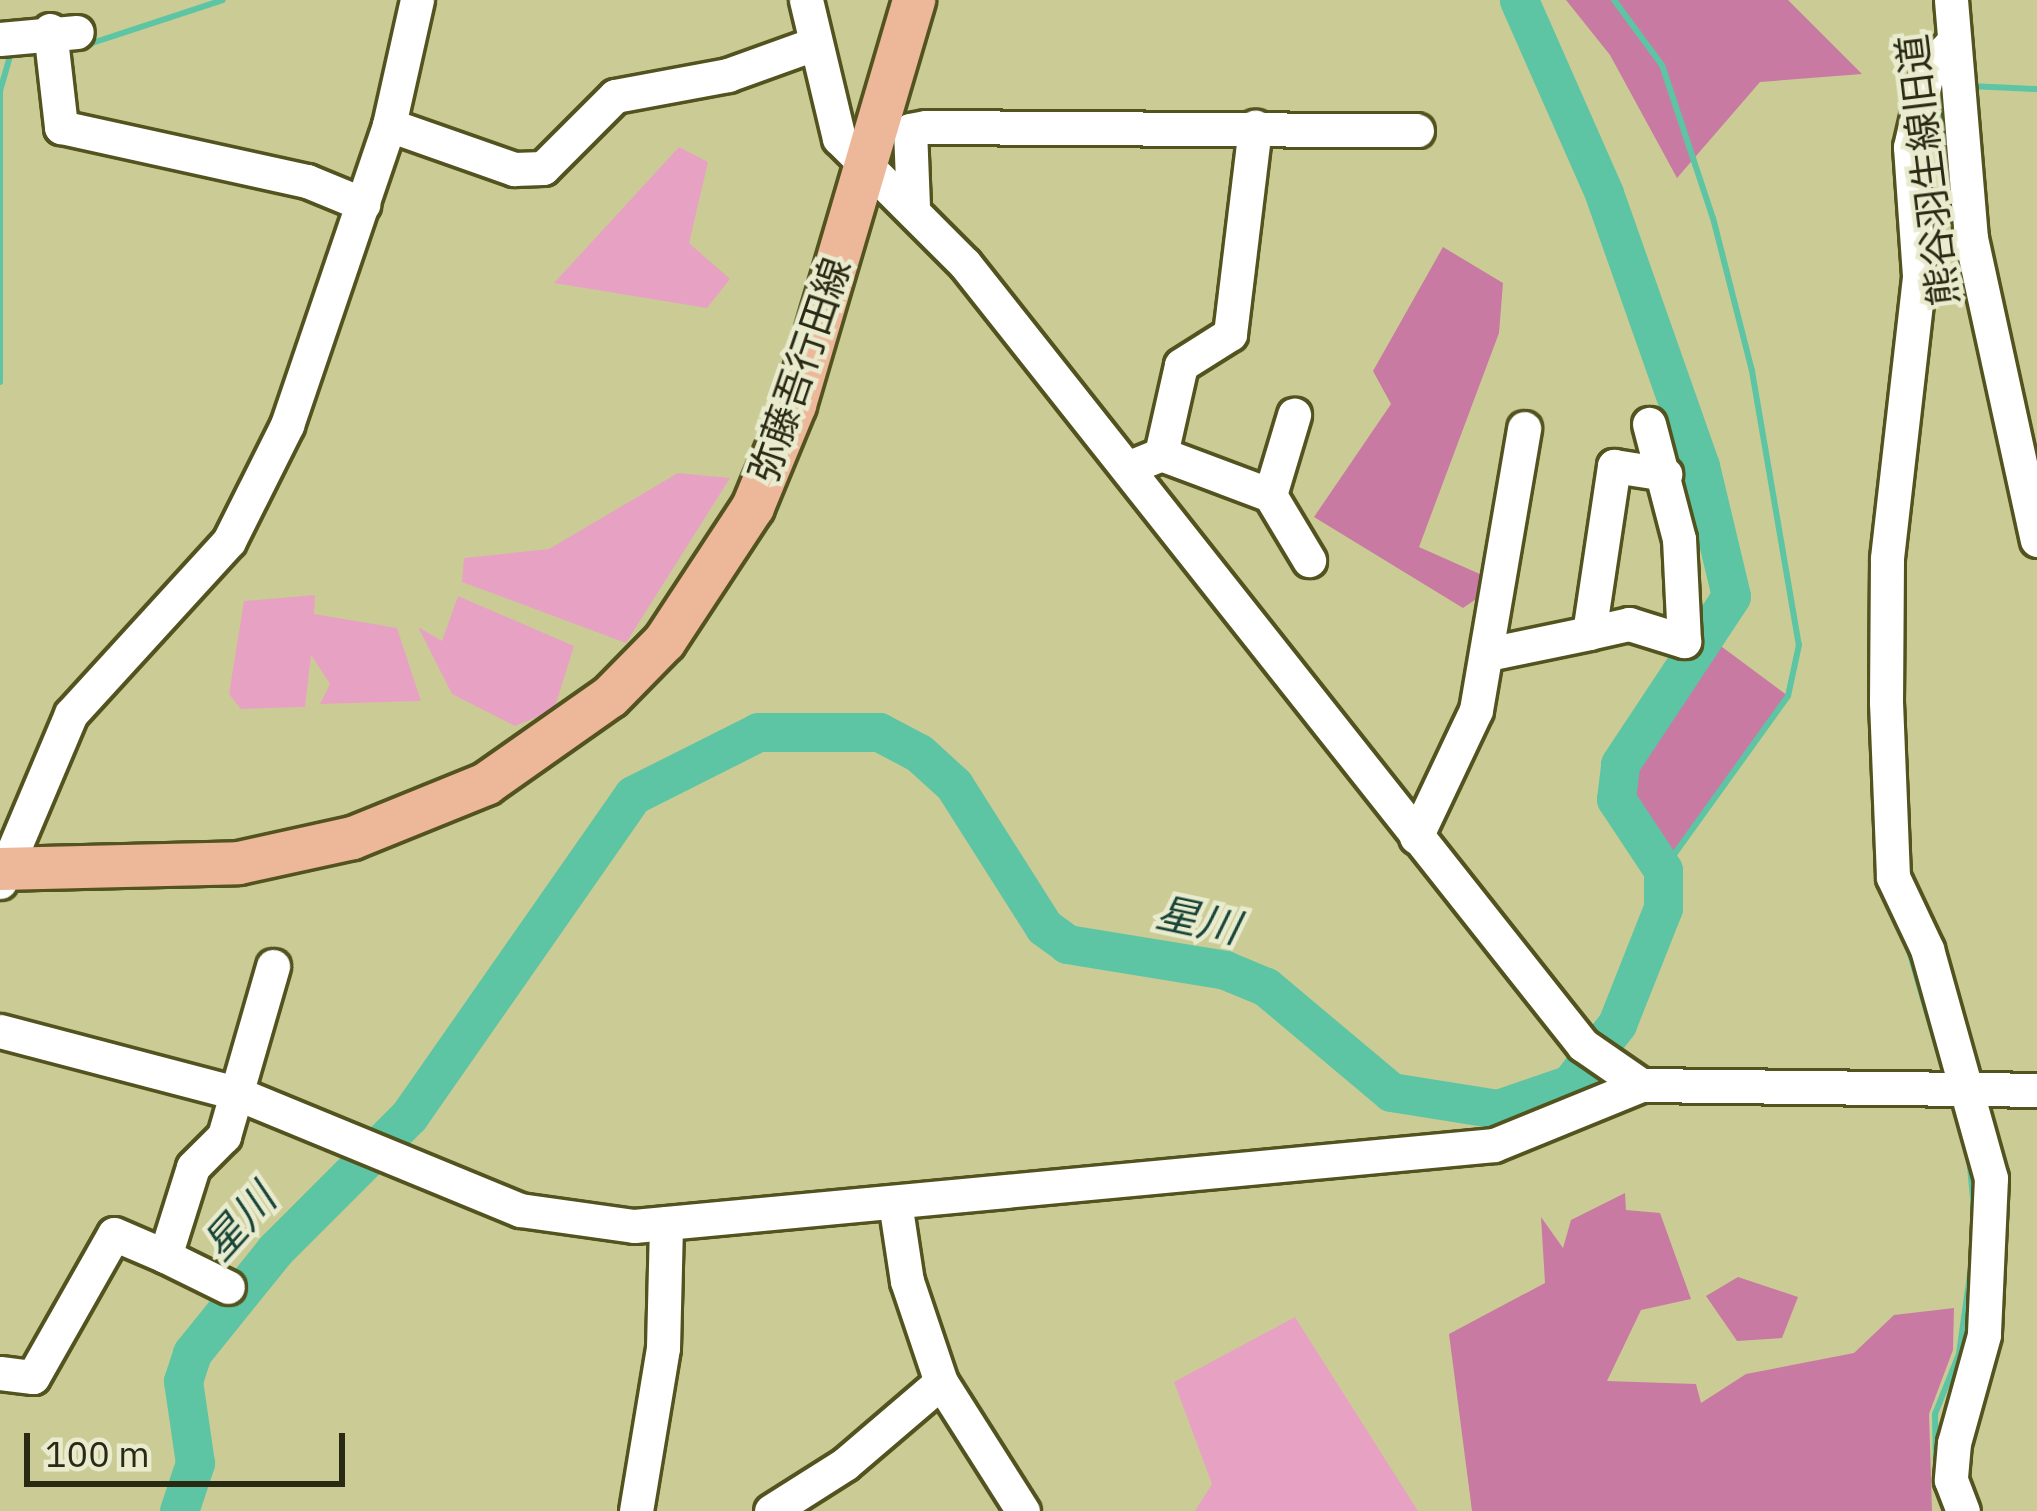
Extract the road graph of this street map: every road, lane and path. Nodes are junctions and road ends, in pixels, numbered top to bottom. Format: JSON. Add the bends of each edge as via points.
{"nodes":[{"id":1,"x":417,"y":0,"type":"edge"},
{"id":2,"x":806,"y":0,"type":"edge"},
{"id":3,"x":914,"y":0,"type":"edge"},
{"id":4,"x":1951,"y":0,"type":"edge"},
{"id":5,"x":0,"y":39,"type":"edge"},
{"id":6,"x":814,"y":44,"type":"junction"},
{"id":7,"x":1956,"y":71,"type":"junction"},
{"id":8,"x":389,"y":125,"type":"junction"},
{"id":9,"x":1256,"y":126,"type":"junction"},
{"id":10,"x":1417,"y":130,"type":"dead end"},
{"id":11,"x":865,"y":165,"type":"junction"},
{"id":12,"x":363,"y":204,"type":"junction"},
{"id":13,"x":913,"y":207,"type":"junction"},
{"id":14,"x":1294,"y":415,"type":"dead end"},
{"id":15,"x":1649,"y":424,"type":"dead end"},
{"id":16,"x":1524,"y":428,"type":"dead end"},
{"id":17,"x":1161,"y":454,"type":"junction"},
{"id":18,"x":1127,"y":468,"type":"junction"},
{"id":19,"x":1665,"y":473,"type":"junction"},
{"id":20,"x":1270,"y":495,"type":"junction"},
{"id":21,"x":2037,"y":540,"type":"edge"},
{"id":22,"x":1309,"y":560,"type":"dead end"},
{"id":23,"x":1589,"y":633,"type":"junction"},
{"id":24,"x":1488,"y":654,"type":"junction"},
{"id":25,"x":1416,"y":837,"type":"junction"},
{"id":26,"x":2,"y":873,"type":"edge"},
{"id":27,"x":273,"y":966,"type":"dead end"},
{"id":28,"x":0,"y":1030,"type":"edge"},
{"id":29,"x":1632,"y":1081,"type":"junction"},
{"id":30,"x":1955,"y":1088,"type":"junction"},
{"id":31,"x":2037,"y":1090,"type":"edge"},
{"id":32,"x":236,"y":1093,"type":"junction"},
{"id":33,"x":895,"y":1202,"type":"junction"},
{"id":34,"x":666,"y":1223,"type":"junction"},
{"id":35,"x":165,"y":1256,"type":"junction"},
{"id":36,"x":229,"y":1287,"type":"dead end"},
{"id":37,"x":0,"y":1373,"type":"edge"},
{"id":38,"x":941,"y":1382,"type":"junction"},
{"id":39,"x":636,"y":1511,"type":"edge"},
{"id":40,"x":771,"y":1511,"type":"edge"},
{"id":41,"x":1023,"y":1511,"type":"edge"},
{"id":42,"x":1963,"y":1511,"type":"edge"}],
"edges":[{"from":1,"to":8,"type":"street"},
{"from":2,"to":6,"type":"street"},
{"from":3,"to":11,"type":"main road","name":"弥藤吾行田線"},
{"from":4,"to":7,"type":"street","name":"熊谷羽生線旧道"},
{"from":5,"to":12,"type":"street","via":[[63,31],[61,128],[307,181]]},
{"from":6,"to":8,"type":"street","via":[[728,75],[615,96],[543,168],[514,170]]},
{"from":6,"to":11,"type":"street","via":[[839,138]]},
{"from":7,"to":21,"type":"street","name":"熊谷羽生線旧道","via":[[1971,238]]},
{"from":7,"to":30,"type":"street","via":[[1928,69],[1910,147],[1919,277],[1887,559],[1886,702],[1893,877],[1927,949]]},
{"from":8,"to":12,"type":"street"},
{"from":9,"to":10,"type":"street"},
{"from":9,"to":13,"type":"street","via":[[910,130]]},
{"from":9,"to":17,"type":"street","via":[[1230,334],[1181,365]]},
{"from":11,"to":13,"type":"street"},
{"from":11,"to":26,"type":"main road","name":"弥藤吾行田線","via":[[795,405],[753,507],[665,641],[610,698],[486,784],[353,838],[239,862]]},
{"from":12,"to":26,"type":"street","via":[[287,425],[229,541],[70,714]]},
{"from":13,"to":18,"type":"street"},
{"from":14,"to":20,"type":"street"},
{"from":15,"to":19,"type":"street"},
{"from":16,"to":24,"type":"street"},
{"from":17,"to":18,"type":"street"},
{"from":17,"to":20,"type":"street"},
{"from":18,"to":25,"type":"street"},
{"from":19,"to":23,"type":"street","via":[[1614,466]]},
{"from":19,"to":23,"type":"street","via":[[1689,614],[1684,640],[1629,624]]},
{"from":20,"to":22,"type":"street"},
{"from":23,"to":24,"type":"street"},
{"from":24,"to":25,"type":"street","via":[[1476,710]]},
{"from":25,"to":29,"type":"street","via":[[1583,1045]]},
{"from":27,"to":32,"type":"street"},
{"from":28,"to":32,"type":"street"},
{"from":29,"to":30,"type":"street"},
{"from":29,"to":33,"type":"street","via":[[1494,1145]]},
{"from":30,"to":31,"type":"street"},
{"from":30,"to":42,"type":"street","via":[[1991,1178],[1993,1247],[1984,1335],[1954,1443],[1951,1480]]},
{"from":32,"to":34,"type":"street","via":[[520,1210]]},
{"from":32,"to":35,"type":"street","via":[[224,1136],[194,1168]]},
{"from":33,"to":34,"type":"street"},
{"from":33,"to":38,"type":"street","via":[[907,1281]]},
{"from":34,"to":39,"type":"street","via":[[663,1348]]},
{"from":35,"to":36,"type":"street"},
{"from":35,"to":37,"type":"street","via":[[114,1234],[33,1377]]},
{"from":38,"to":40,"type":"street","via":[[845,1464]]},
{"from":38,"to":41,"type":"street"}]}
